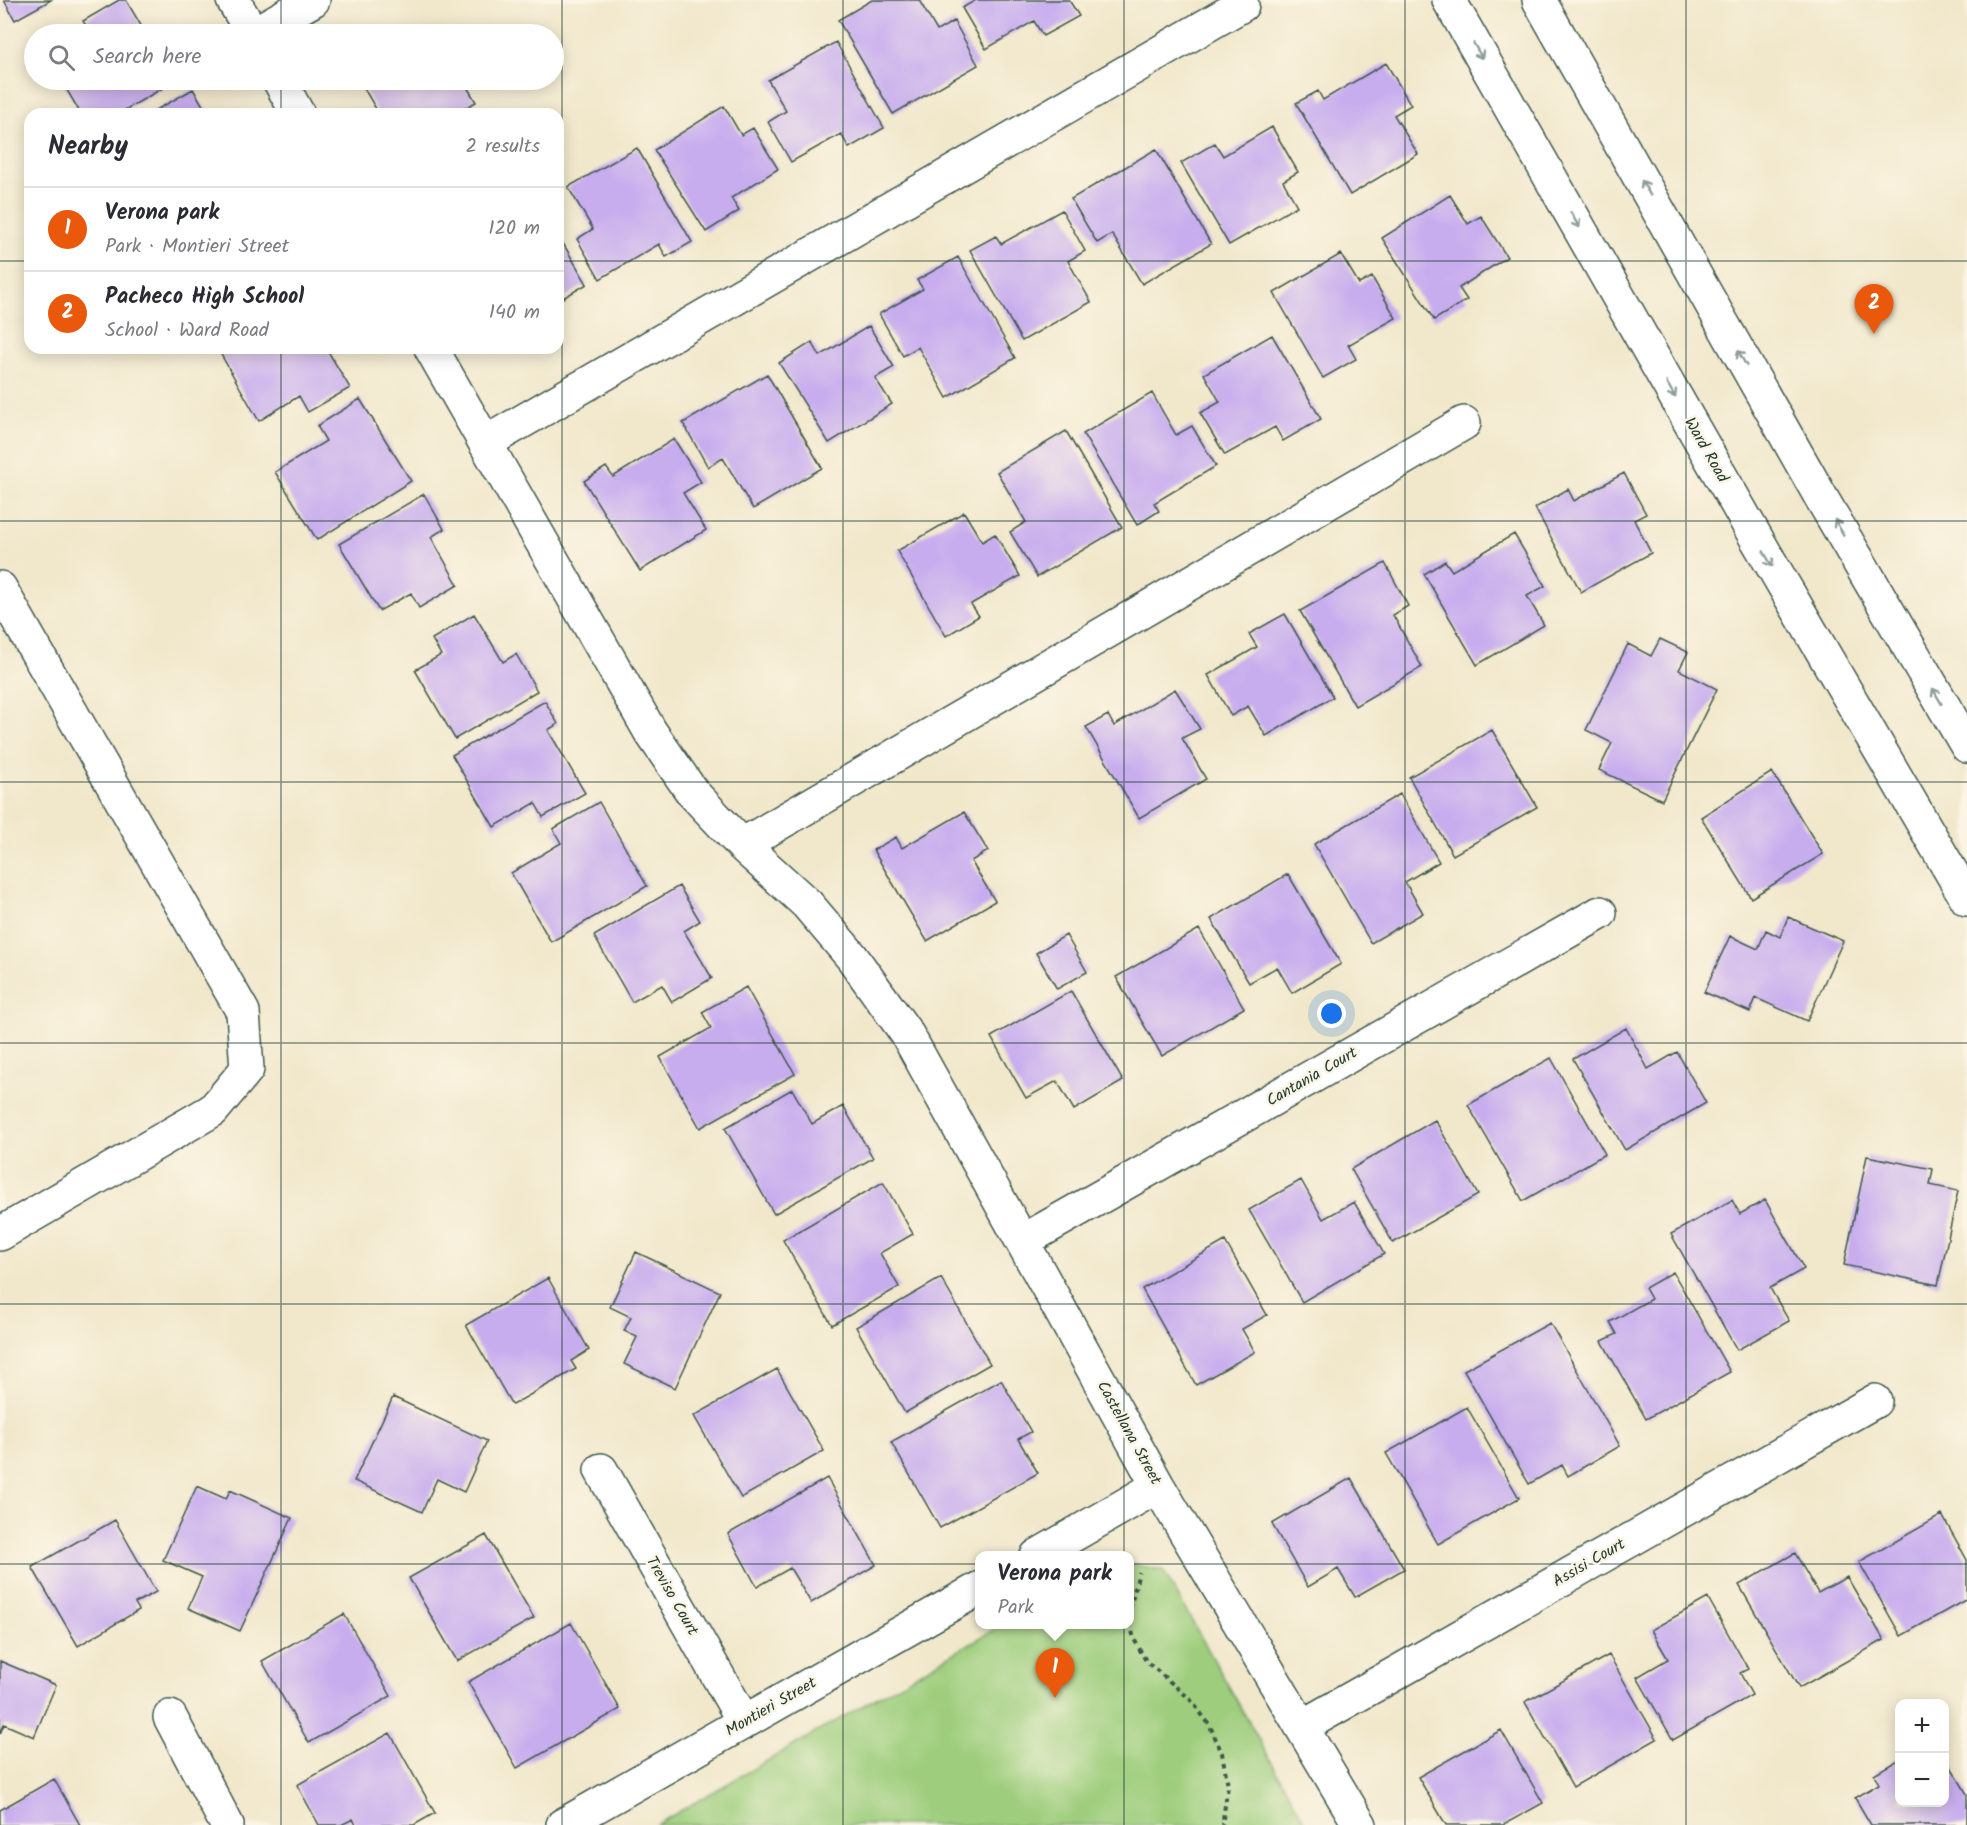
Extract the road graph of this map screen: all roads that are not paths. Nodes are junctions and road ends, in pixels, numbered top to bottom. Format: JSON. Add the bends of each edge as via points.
{"nodes":[{"id":1,"x":233,"y":0,"type":"edge"},
{"id":2,"x":313,"y":0,"type":"edge"},
{"id":3,"x":1449,"y":0,"type":"edge"},
{"id":4,"x":1539,"y":0,"type":"edge"},
{"id":5,"x":1242,"y":5,"type":"dead end"},
{"id":6,"x":247,"y":24,"type":"edge"},
{"id":7,"x":271,"y":24,"type":"edge"},
{"id":8,"x":285,"y":90,"type":"edge"},
{"id":9,"x":295,"y":108,"type":"edge"},
{"id":10,"x":434,"y":354,"type":"edge"},
{"id":11,"x":1464,"y":423,"type":"dead end"},
{"id":12,"x":485,"y":443,"type":"junction"},
{"id":13,"x":0,"y":588,"type":"edge"},
{"id":14,"x":1967,"y":746,"type":"edge"},
{"id":15,"x":742,"y":845,"type":"junction"},
{"id":16,"x":1967,"y":899,"type":"edge"},
{"id":17,"x":1600,"y":913,"type":"dead end"},
{"id":18,"x":0,"y":1234,"type":"edge"},
{"id":19,"x":1023,"y":1241,"type":"junction"},
{"id":20,"x":1875,"y":1401,"type":"dead end"},
{"id":21,"x":601,"y":1470,"type":"dead end"},
{"id":22,"x":1158,"y":1486,"type":"junction"},
{"id":23,"x":1045,"y":1551,"type":"edge"},
{"id":24,"x":975,"y":1591,"type":"edge"},
{"id":25,"x":170,"y":1717,"type":"dead end"},
{"id":26,"x":744,"y":1722,"type":"junction"},
{"id":27,"x":1303,"y":1726,"type":"junction"},
{"id":28,"x":227,"y":1825,"type":"edge"},
{"id":29,"x":563,"y":1825,"type":"edge"},
{"id":30,"x":1360,"y":1825,"type":"edge"}],
"edges":[{"from":1,"to":6,"type":"street"},
{"from":2,"to":7,"type":"street"},
{"from":3,"to":16,"type":"street","name":"Ward Road","one_way":true},
{"from":14,"to":4,"type":"street","one_way":true},
{"from":5,"to":12,"type":"street"},
{"from":8,"to":9,"type":"street"},
{"from":10,"to":12,"type":"street","name":"Castellana Street"},
{"from":11,"to":15,"type":"street"},
{"from":12,"to":15,"type":"street","name":"Castellana Street","via":[[650,731],[692,792]]},
{"from":13,"to":18,"type":"street","via":[[243,1011],[247,1069],[213,1110]]},
{"from":15,"to":19,"type":"street","name":"Castellana Street","via":[[807,904],[852,957],[907,1034]]},
{"from":17,"to":19,"type":"street","name":"Cantania Court"},
{"from":19,"to":22,"type":"street","name":"Castellana Street"},
{"from":20,"to":27,"type":"street","name":"Assisi Court"},
{"from":21,"to":26,"type":"street","name":"Treviso Court"},
{"from":22,"to":23,"type":"street"},
{"from":22,"to":27,"type":"street","name":"Castellana Street"},
{"from":24,"to":26,"type":"street","name":"Montieri Street"},
{"from":25,"to":28,"type":"street"},
{"from":26,"to":29,"type":"street","name":"Montieri Street"},
{"from":27,"to":30,"type":"street","name":"Castellana Street"}]}
